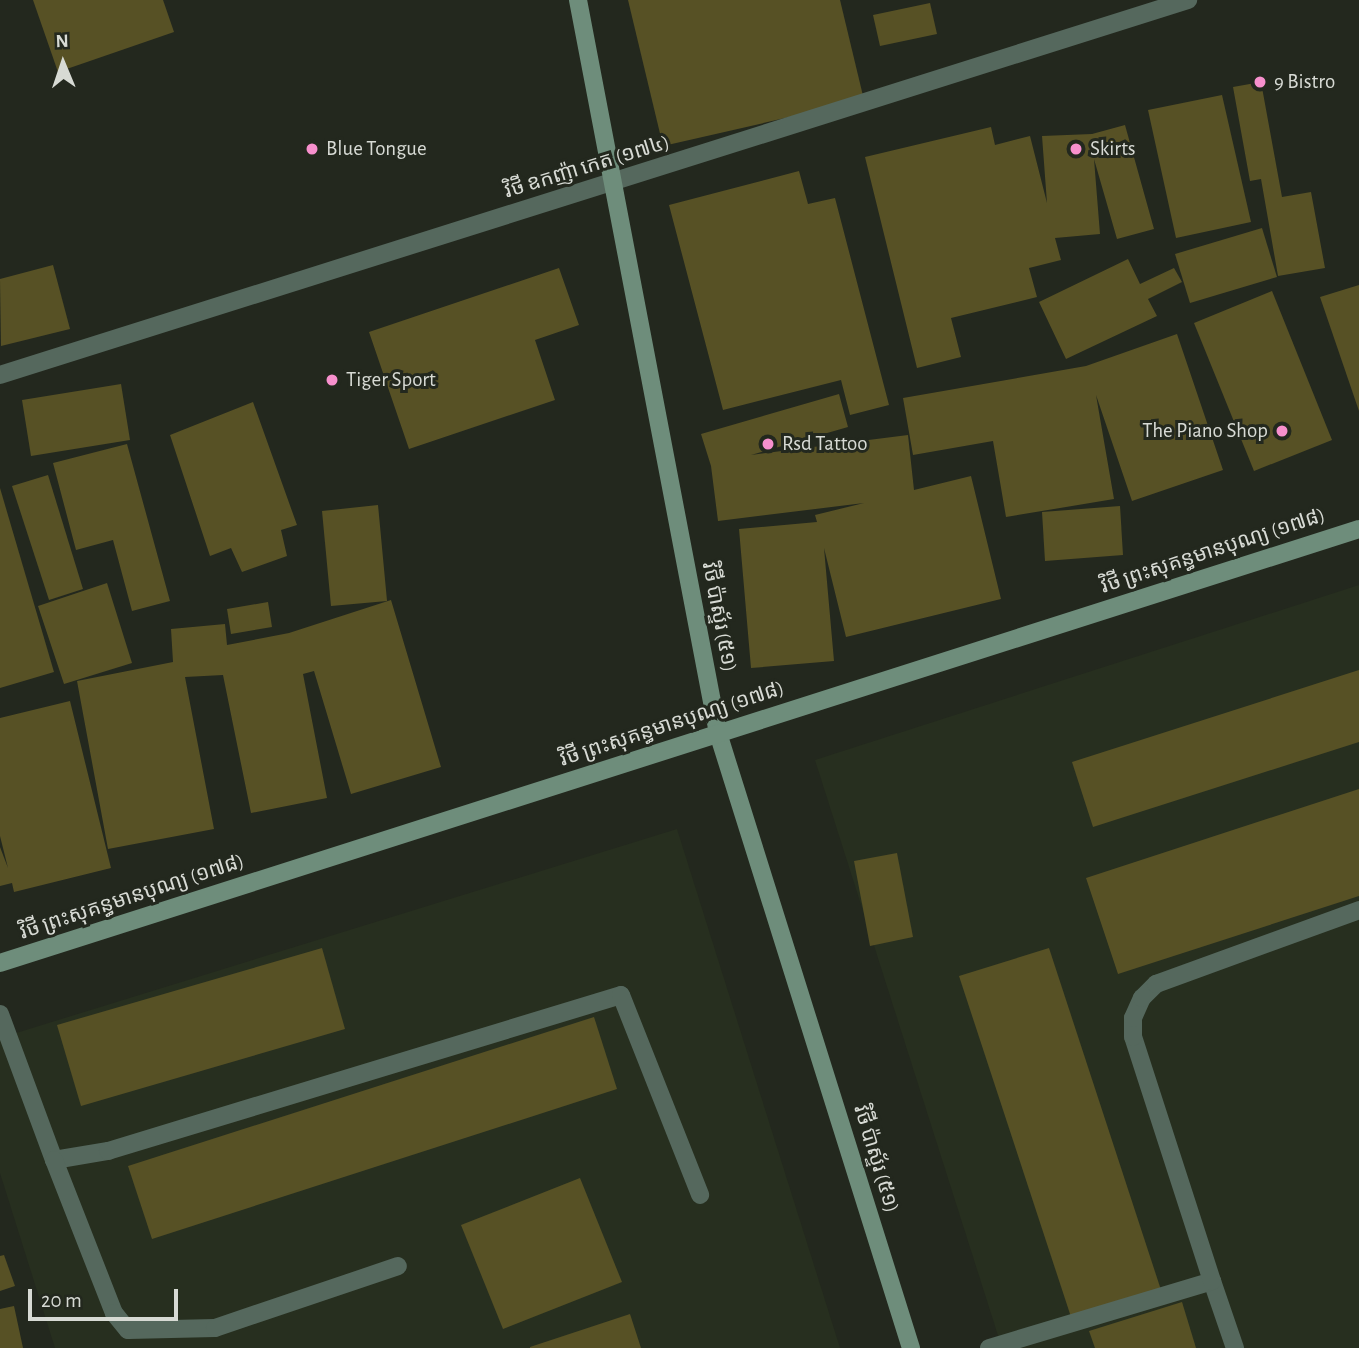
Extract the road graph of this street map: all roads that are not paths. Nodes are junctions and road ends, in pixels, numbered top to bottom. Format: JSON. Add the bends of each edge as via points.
{"nodes":[{"id":1,"x":579,"y":0,"type":"edge"},
{"id":2,"x":1188,"y":0,"type":"edge"},
{"id":3,"x":614,"y":183,"type":"junction"},
{"id":4,"x":0,"y":375,"type":"edge"},
{"id":5,"x":1359,"y":528,"type":"edge"},
{"id":6,"x":718,"y":733,"type":"junction"},
{"id":7,"x":1359,"y":910,"type":"edge"},
{"id":8,"x":0,"y":963,"type":"edge"},
{"id":9,"x":0,"y":1014,"type":"edge"},
{"id":10,"x":54,"y":1160,"type":"junction"},
{"id":11,"x":699,"y":1195,"type":"dead end"},
{"id":12,"x":398,"y":1266,"type":"dead end"},
{"id":13,"x":1212,"y":1281,"type":"junction"},
{"id":14,"x":911,"y":1348,"type":"edge"},
{"id":15,"x":989,"y":1348,"type":"edge"},
{"id":16,"x":1235,"y":1348,"type":"edge"}],
"edges":[{"from":1,"to":3,"type":"street","name":"វិថី ប៉ាស្ទ័រ (៥១)"},
{"from":2,"to":3,"type":"street","name":"វិថី ឧកញ៉ា កេត (១៧៤)"},
{"from":3,"to":4,"type":"street","name":"វិថី ឧកញ៉ា កេត (១៧៤)"},
{"from":3,"to":6,"type":"street","name":"វិថី ប៉ាស្ទ័រ (៥១)"},
{"from":5,"to":6,"type":"street","name":"វិថី ព្រះសុគន្ធមានបុណ្យ (១៧៨)"},
{"from":6,"to":8,"type":"street","name":"វិថី ព្រះសុគន្ធមានបុណ្យ (១៧៨)"},
{"from":6,"to":14,"type":"street","name":"វិថី ប៉ាស្ទ័រ (៥១)"},
{"from":7,"to":13,"type":"street","via":[[1156,984],[1142,998],[1133,1018],[1133,1037]]},
{"from":9,"to":10,"type":"street"},
{"from":10,"to":11,"type":"street","via":[[108,1151],[621,995]]},
{"from":10,"to":12,"type":"street","via":[[114,1313],[128,1330],[215,1328]]},
{"from":13,"to":15,"type":"street"},
{"from":13,"to":16,"type":"street"}]}
